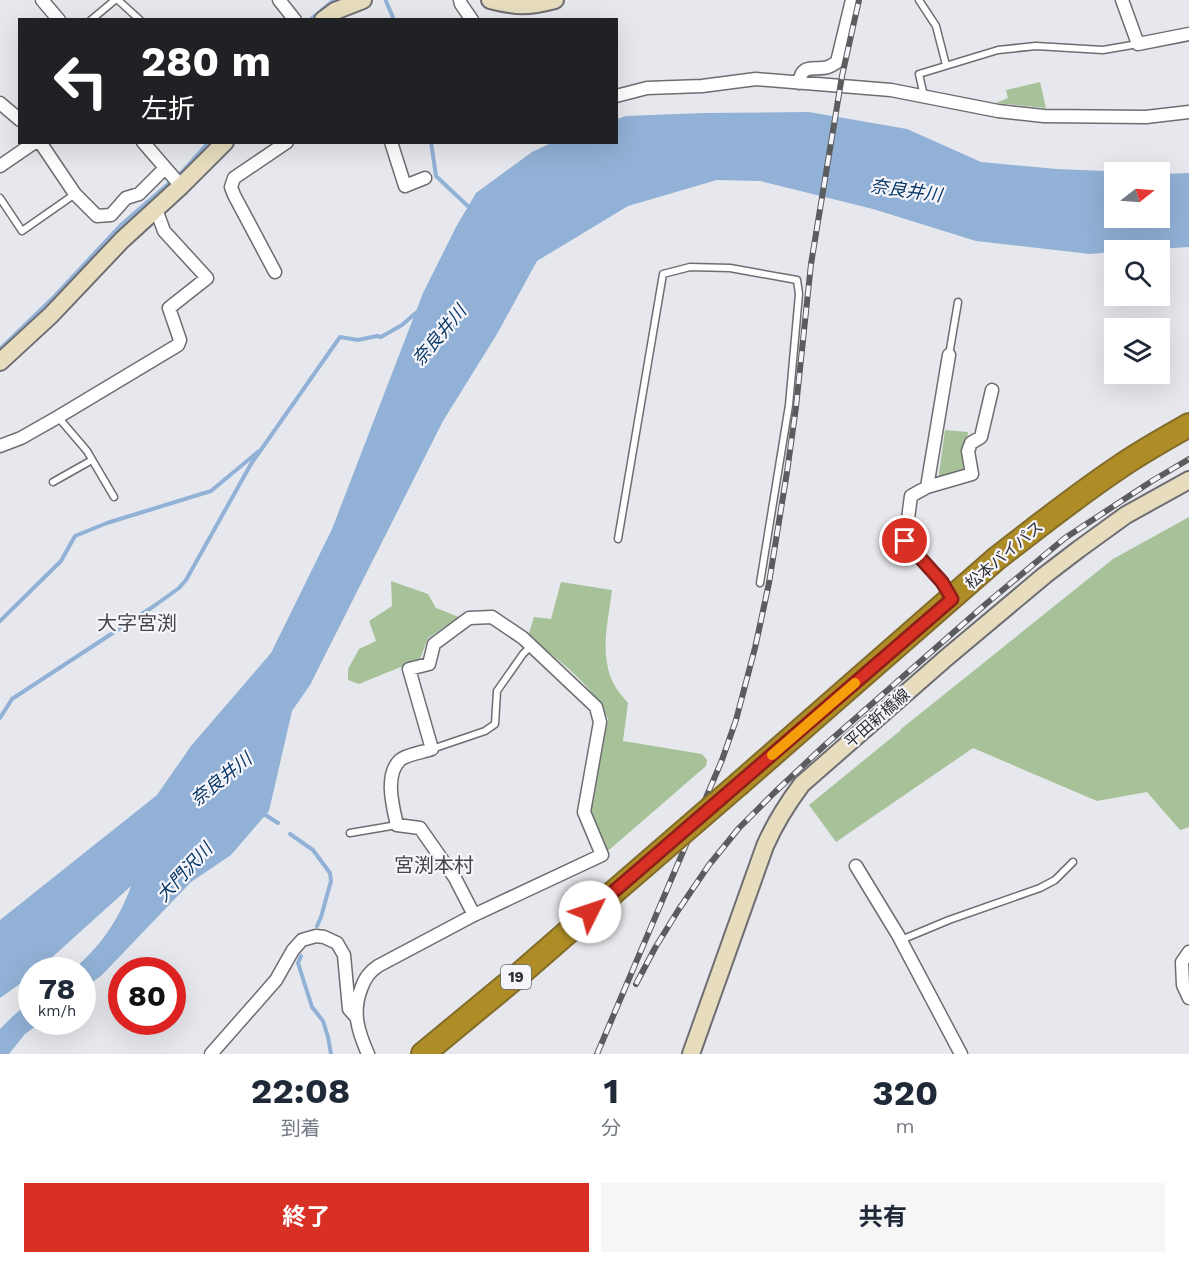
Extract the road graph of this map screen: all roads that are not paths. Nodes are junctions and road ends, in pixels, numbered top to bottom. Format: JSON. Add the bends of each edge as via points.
{"nodes":[{"id":1,"x":42,"y":0,"type":"edge"},
{"id":2,"x":116,"y":0,"type":"edge"},
{"id":3,"x":279,"y":0,"type":"edge"},
{"id":4,"x":363,"y":0,"type":"edge"},
{"id":5,"x":460,"y":0,"type":"edge"},
{"id":6,"x":490,"y":0,"type":"edge"},
{"id":7,"x":555,"y":0,"type":"edge"},
{"id":8,"x":852,"y":0,"type":"edge"},
{"id":9,"x":919,"y":0,"type":"edge"},
{"id":10,"x":1122,"y":0,"type":"edge"},
{"id":11,"x":57,"y":18,"type":"edge"},
{"id":12,"x":94,"y":18,"type":"edge"},
{"id":13,"x":138,"y":18,"type":"edge"},
{"id":14,"x":293,"y":18,"type":"edge"},
{"id":15,"x":326,"y":18,"type":"edge"},
{"id":16,"x":471,"y":18,"type":"edge"},
{"id":17,"x":1189,"y":33,"type":"edge"},
{"id":18,"x":1138,"y":44,"type":"junction"},
{"id":19,"x":946,"y":65,"type":"junction"},
{"id":20,"x":799,"y":83,"type":"junction"},
{"id":21,"x":618,"y":95,"type":"edge"},
{"id":22,"x":924,"y":97,"type":"junction"},
{"id":23,"x":0,"y":103,"type":"edge"},
{"id":24,"x":1189,"y":112,"type":"edge"},
{"id":25,"x":18,"y":118,"type":"edge"},
{"id":26,"x":32,"y":144,"type":"edge"},
{"id":27,"x":41,"y":144,"type":"edge"},
{"id":28,"x":145,"y":144,"type":"edge"},
{"id":29,"x":226,"y":144,"type":"edge"},
{"id":30,"x":284,"y":144,"type":"edge"},
{"id":31,"x":392,"y":144,"type":"edge"},
{"id":32,"x":0,"y":166,"type":"edge"},
{"id":33,"x":173,"y":177,"type":"junction"},
{"id":34,"x":425,"y":178,"type":"dead end"},
{"id":35,"x":75,"y":194,"type":"junction"},
{"id":36,"x":0,"y":198,"type":"edge"},
{"id":37,"x":156,"y":209,"type":"junction"},
{"id":38,"x":275,"y":272,"type":"dead end"},
{"id":39,"x":958,"y":302,"type":"dead end"},
{"id":40,"x":949,"y":355,"type":"joint"},
{"id":41,"x":0,"y":362,"type":"edge"},
{"id":42,"x":992,"y":390,"type":"dead end"},
{"id":43,"x":58,"y":417,"type":"junction"},
{"id":44,"x":1189,"y":425,"type":"edge"},
{"id":45,"x":0,"y":446,"type":"edge"},
{"id":46,"x":92,"y":460,"type":"junction"},
{"id":47,"x":1189,"y":480,"type":"edge"},
{"id":48,"x":53,"y":482,"type":"dead end"},
{"id":49,"x":927,"y":487,"type":"junction"},
{"id":50,"x":114,"y":497,"type":"dead end"},
{"id":51,"x":618,"y":539,"type":"dead end"},
{"id":52,"x":760,"y":583,"type":"dead end"},
{"id":53,"x":952,"y":599,"type":"junction"},
{"id":54,"x":531,"y":646,"type":"junction"},
{"id":55,"x":432,"y":749,"type":"junction"},
{"id":56,"x":397,"y":825,"type":"junction"},
{"id":57,"x":350,"y":833,"type":"dead end"},
{"id":58,"x":1073,"y":862,"type":"dead end"},
{"id":59,"x":856,"y":866,"type":"dead end"},
{"id":60,"x":474,"y":915,"type":"junction"},
{"id":61,"x":901,"y":940,"type":"junction"},
{"id":62,"x":1189,"y":952,"type":"edge"},
{"id":63,"x":1189,"y":999,"type":"edge"},
{"id":64,"x":356,"y":1018,"type":"junction"},
{"id":65,"x":211,"y":1054,"type":"edge"},
{"id":66,"x":368,"y":1054,"type":"edge"},
{"id":67,"x":423,"y":1054,"type":"edge"},
{"id":68,"x":691,"y":1054,"type":"edge"},
{"id":69,"x":961,"y":1054,"type":"edge"}],
"edges":[{"from":1,"to":11,"type":"street"},
{"from":2,"to":12,"type":"lane"},
{"from":2,"to":13,"type":"lane"},
{"from":3,"to":14,"type":"street"},
{"from":4,"to":15,"type":"main road"},
{"from":5,"to":16,"type":"street"},
{"from":6,"to":7,"type":"main road","via":[[523,6]]},
{"from":8,"to":20,"type":"street","via":[[837,62],[803,71]]},
{"from":9,"to":19,"type":"lane","via":[[936,26]]},
{"from":10,"to":18,"type":"street"},
{"from":17,"to":18,"type":"street"},
{"from":18,"to":19,"type":"lane","via":[[1104,50],[1036,46],[998,50]]},
{"from":19,"to":22,"type":"lane","via":[[919,74]]},
{"from":20,"to":21,"type":"street","via":[[756,79],[647,88]]},
{"from":20,"to":22,"type":"street","via":[[891,90]]},
{"from":22,"to":24,"type":"street","via":[[1044,116],[1146,117]]},
{"from":23,"to":25,"type":"street"},
{"from":26,"to":32,"type":"street"},
{"from":27,"to":35,"type":"street"},
{"from":28,"to":33,"type":"street"},
{"from":29,"to":33,"type":"main road"},
{"from":30,"to":38,"type":"street","via":[[234,178],[231,186]]},
{"from":31,"to":34,"type":"street","via":[[405,186]]},
{"from":33,"to":35,"type":"street","via":[[126,198],[111,215],[97,216]]},
{"from":33,"to":37,"type":"main road"},
{"from":35,"to":36,"type":"lane","via":[[22,231]]},
{"from":37,"to":41,"type":"main road"},
{"from":37,"to":43,"type":"street","via":[[164,231],[207,278],[169,308],[180,340],[178,345]]},
{"from":39,"to":40,"type":"lane"},
{"from":40,"to":49,"type":"street"},
{"from":42,"to":49,"type":"street","via":[[981,437],[971,442],[968,452],[972,474]]},
{"from":43,"to":45,"type":"street"},
{"from":43,"to":46,"type":"lane"},
{"from":44,"to":53,"type":"highway","name":"松本バイパス","number":"19","via":[[1079,495],[996,559]]},
{"from":46,"to":48,"type":"lane"},
{"from":46,"to":50,"type":"lane"},
{"from":47,"to":68,"type":"main road","name":"平田新橋線","via":[[1126,515],[1054,568],[802,784],[773,827]]},
{"from":49,"to":53,"type":"street","via":[[911,496],[905,541]]},
{"from":51,"to":52,"type":"lane","via":[[663,274],[690,267],[730,268],[797,280],[789,405]]},
{"from":53,"to":67,"type":"highway","name":"松本バイパス","number":"19","bridge":true},
{"from":54,"to":55,"type":"lane","via":[[496,691],[495,724]]},
{"from":54,"to":55,"type":"street","via":[[492,617],[469,618],[434,644],[429,664],[410,669]]},
{"from":54,"to":60,"type":"street","via":[[596,706],[600,722],[584,812],[602,855]]},
{"from":55,"to":56,"type":"street","via":[[400,759],[393,770],[390,791]]},
{"from":56,"to":57,"type":"lane"},
{"from":56,"to":60,"type":"street","via":[[420,828]]},
{"from":58,"to":61,"type":"lane","via":[[1040,888]]},
{"from":59,"to":61,"type":"street"},
{"from":60,"to":64,"type":"street","via":[[370,971],[357,1001]]},
{"from":61,"to":69,"type":"street"},
{"from":62,"to":63,"type":"street","via":[[1182,962],[1183,985]]},
{"from":64,"to":65,"type":"street","via":[[349,1009],[344,954],[337,943],[316,936],[302,940],[293,950],[276,980]]},
{"from":64,"to":66,"type":"street"}]}
